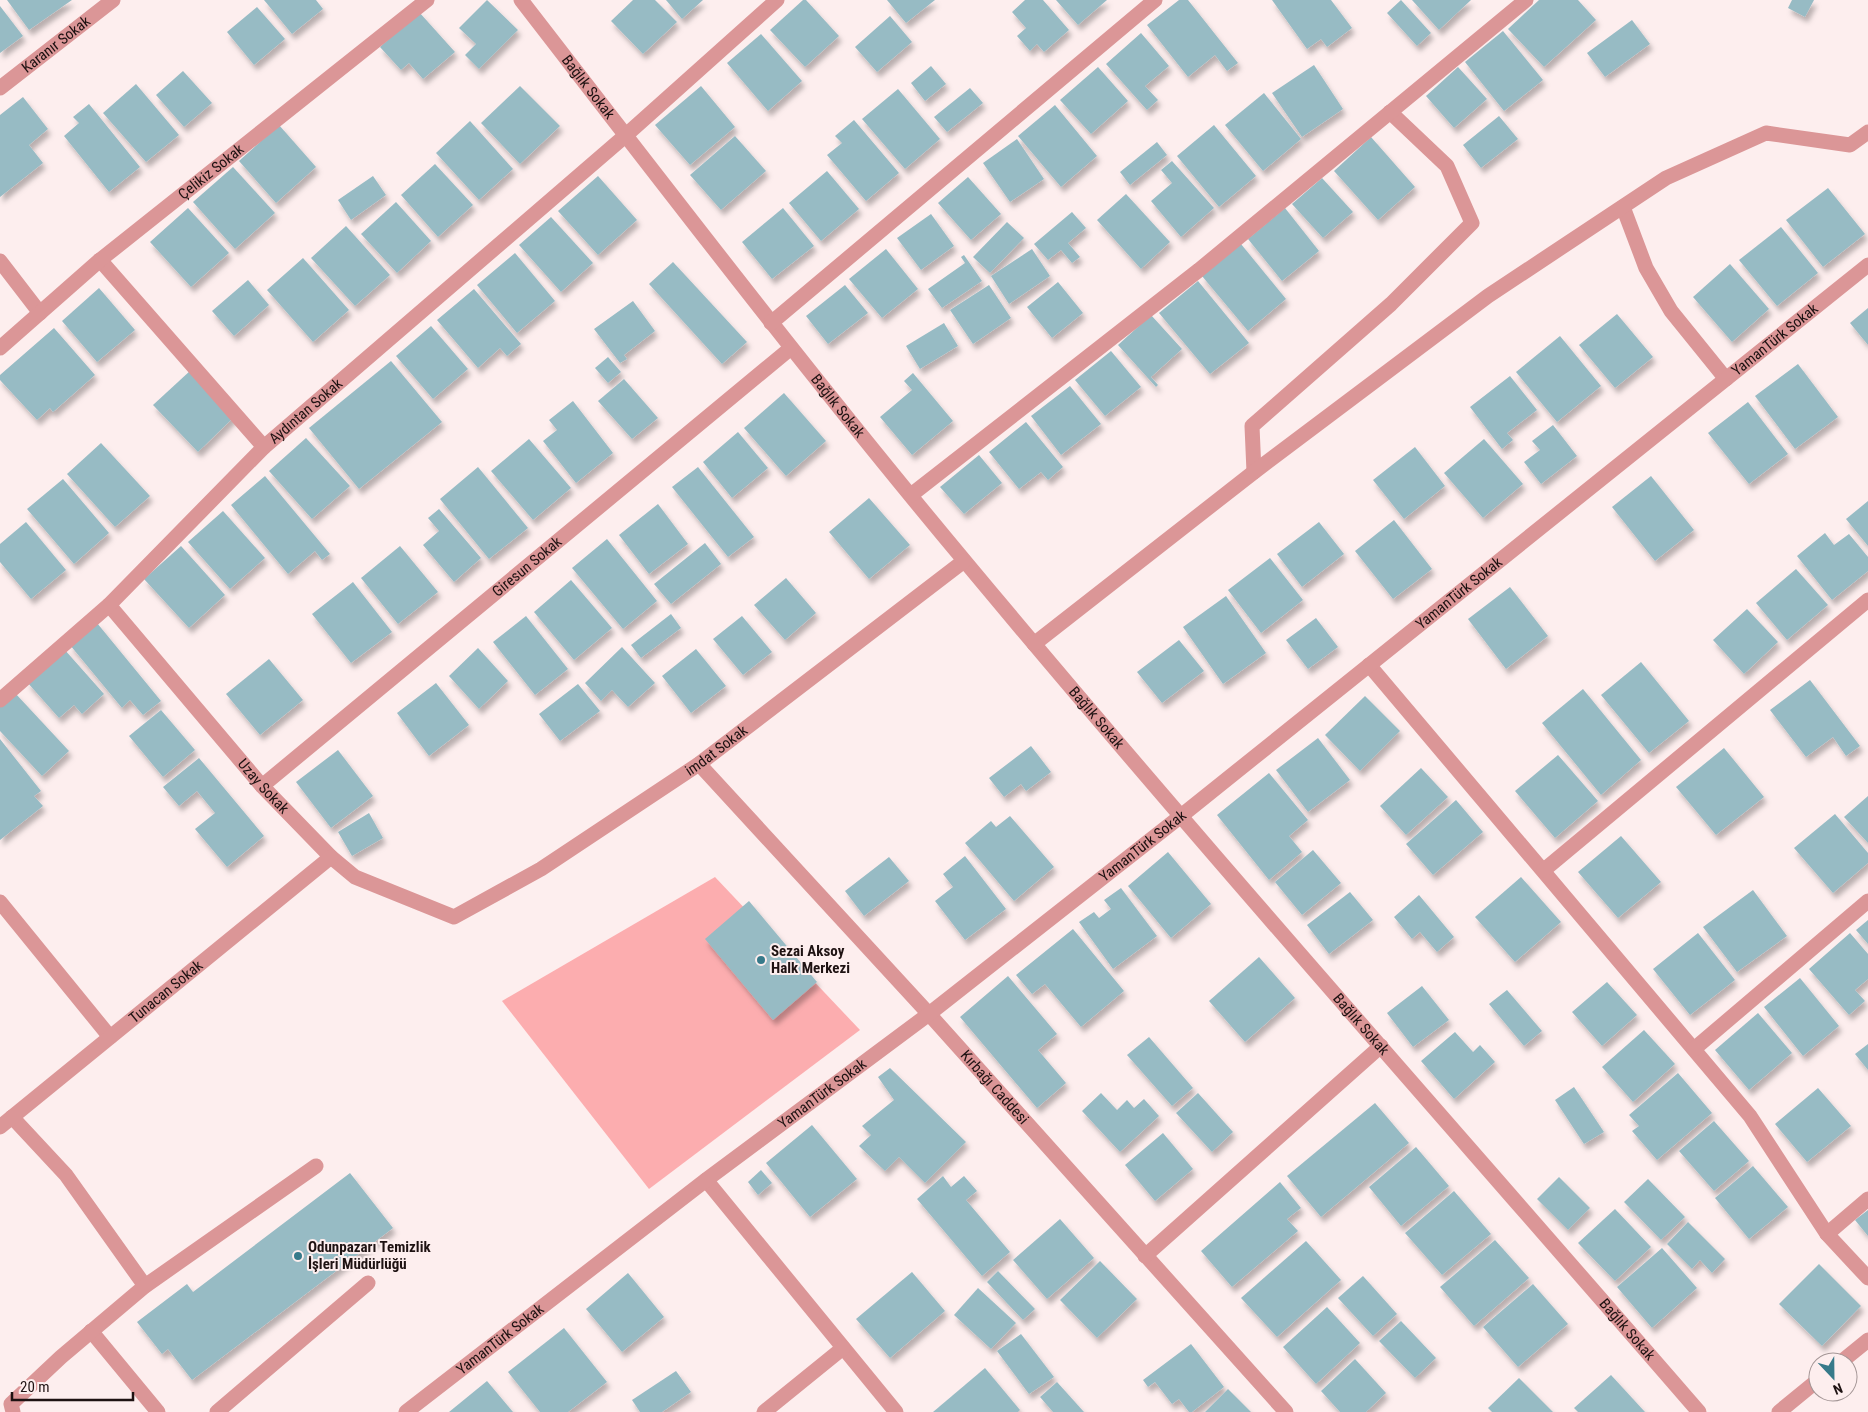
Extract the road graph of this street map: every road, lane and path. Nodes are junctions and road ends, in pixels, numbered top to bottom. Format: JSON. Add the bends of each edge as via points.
{"nodes":[{"id":1,"x":113,"y":0,"type":"edge"},
{"id":2,"x":427,"y":0,"type":"edge"},
{"id":3,"x":521,"y":0,"type":"edge"},
{"id":4,"x":776,"y":0,"type":"edge"},
{"id":5,"x":1155,"y":0,"type":"edge"},
{"id":6,"x":1526,"y":0,"type":"edge"},
{"id":7,"x":0,"y":88,"type":"edge"},
{"id":8,"x":1390,"y":112,"type":"junction"},
{"id":9,"x":1868,"y":132,"type":"edge"},
{"id":10,"x":626,"y":136,"type":"junction"},
{"id":11,"x":1623,"y":207,"type":"junction"},
{"id":12,"x":100,"y":260,"type":"junction"},
{"id":13,"x":0,"y":262,"type":"edge"},
{"id":14,"x":1868,"y":265,"type":"edge"},
{"id":15,"x":40,"y":313,"type":"junction"},
{"id":16,"x":771,"y":323,"type":"junction"},
{"id":17,"x":0,"y":348,"type":"edge"},
{"id":18,"x":791,"y":348,"type":"junction"},
{"id":19,"x":1726,"y":379,"type":"junction"},
{"id":20,"x":264,"y":447,"type":"junction"},
{"id":21,"x":1254,"y":472,"type":"junction"},
{"id":22,"x":911,"y":495,"type":"junction"},
{"id":23,"x":964,"y":561,"type":"junction"},
{"id":24,"x":1868,"y":600,"type":"edge"},
{"id":25,"x":109,"y":605,"type":"junction"},
{"id":26,"x":1034,"y":644,"type":"junction"},
{"id":27,"x":1369,"y":665,"type":"junction"},
{"id":28,"x":0,"y":700,"type":"edge"},
{"id":29,"x":699,"y":764,"type":"junction"},
{"id":30,"x":262,"y":786,"type":"junction"},
{"id":31,"x":1182,"y":816,"type":"junction"},
{"id":32,"x":331,"y":857,"type":"junction"},
{"id":33,"x":1544,"y":870,"type":"junction"},
{"id":34,"x":1868,"y":901,"type":"edge"},
{"id":35,"x":0,"y":902,"type":"edge"},
{"id":36,"x":454,"y":917,"type":"joint"},
{"id":37,"x":929,"y":1014,"type":"junction"},
{"id":38,"x":110,"y":1037,"type":"junction"},
{"id":39,"x":1381,"y":1046,"type":"junction"},
{"id":40,"x":1694,"y":1049,"type":"junction"},
{"id":41,"x":12,"y":1117,"type":"junction"},
{"id":42,"x":0,"y":1127,"type":"edge"},
{"id":43,"x":316,"y":1166,"type":"dead end"},
{"id":44,"x":706,"y":1180,"type":"junction"},
{"id":45,"x":1868,"y":1198,"type":"edge"},
{"id":46,"x":1827,"y":1234,"type":"junction"},
{"id":47,"x":1146,"y":1256,"type":"junction"},
{"id":48,"x":1868,"y":1278,"type":"edge"},
{"id":49,"x":368,"y":1283,"type":"dead end"},
{"id":50,"x":145,"y":1286,"type":"junction"},
{"id":51,"x":91,"y":1332,"type":"junction"},
{"id":52,"x":1868,"y":1340,"type":"edge"},
{"id":53,"x":843,"y":1348,"type":"junction"},
{"id":54,"x":1853,"y":1352,"type":"edge"},
{"id":55,"x":1808,"y":1388,"type":"edge"},
{"id":56,"x":13,"y":1412,"type":"edge"},
{"id":57,"x":158,"y":1412,"type":"edge"},
{"id":58,"x":216,"y":1412,"type":"edge"},
{"id":59,"x":406,"y":1412,"type":"edge"},
{"id":60,"x":764,"y":1412,"type":"edge"},
{"id":61,"x":896,"y":1412,"type":"edge"},
{"id":62,"x":1286,"y":1412,"type":"edge"},
{"id":63,"x":1698,"y":1412,"type":"edge"},
{"id":64,"x":1779,"y":1412,"type":"edge"}],
"edges":[{"from":1,"to":7,"type":"street","name":"Karanır Sokak"},
{"from":2,"to":12,"type":"street","name":"Çelikiz Sokak"},
{"from":3,"to":10,"type":"street","name":"Bağlık Sokak"},
{"from":4,"to":10,"type":"street","name":"Aydıntan Sokak"},
{"from":5,"to":16,"type":"street"},
{"from":6,"to":8,"type":"street"},
{"from":8,"to":21,"type":"street","via":[[1447,166],[1472,223],[1391,304],[1252,426]]},
{"from":8,"to":22,"type":"street","via":[[1198,270]]},
{"from":9,"to":11,"type":"street","via":[[1850,145],[1766,132],[1666,178]]},
{"from":10,"to":16,"type":"street","name":"Bağlık Sokak"},
{"from":10,"to":20,"type":"street","name":"Aydıntan Sokak"},
{"from":11,"to":19,"type":"street","via":[[1646,268],[1671,312]]},
{"from":11,"to":21,"type":"street","via":[[1488,296]]},
{"from":12,"to":15,"type":"street","name":"Çelikiz Sokak"},
{"from":12,"to":20,"type":"street"},
{"from":13,"to":15,"type":"street"},
{"from":14,"to":19,"type":"street","name":"YamanTürk Sokak"},
{"from":15,"to":17,"type":"street","name":"Çelikiz Sokak"},
{"from":16,"to":18,"type":"street","name":"Bağlık Sokak"},
{"from":18,"to":22,"type":"street","name":"Bağlık Sokak"},
{"from":18,"to":30,"type":"street","name":"Giresun Sokak"},
{"from":19,"to":27,"type":"street","name":"YamanTürk Sokak"},
{"from":20,"to":25,"type":"street","name":"Aydıntan Sokak"},
{"from":21,"to":26,"type":"street"},
{"from":22,"to":23,"type":"street","name":"Bağlık Sokak"},
{"from":23,"to":26,"type":"street","name":"Bağlık Sokak"},
{"from":23,"to":29,"type":"street","name":"imdat Sokak"},
{"from":24,"to":33,"type":"street"},
{"from":25,"to":28,"type":"street","name":"Aydıntan Sokak"},
{"from":25,"to":30,"type":"street","name":"Uzay Sokak"},
{"from":26,"to":31,"type":"street","name":"Bağlık Sokak"},
{"from":27,"to":31,"type":"street","name":"YamanTürk Sokak"},
{"from":27,"to":33,"type":"street"},
{"from":29,"to":36,"type":"street","name":"imdat Sokak","via":[[542,869]]},
{"from":29,"to":37,"type":"street","name":"Kırbağı Caddesi"},
{"from":30,"to":32,"type":"street","name":"Uzay Sokak"},
{"from":31,"to":37,"type":"street","name":"YamanTürk Sokak"},
{"from":31,"to":39,"type":"street","name":"Bağlık Sokak"},
{"from":32,"to":36,"type":"street","name":"Uzay Sokak","via":[[354,877]]},
{"from":32,"to":38,"type":"street","name":"Tunacan Sokak"},
{"from":33,"to":40,"type":"street"},
{"from":34,"to":40,"type":"street"},
{"from":35,"to":38,"type":"street"},
{"from":37,"to":44,"type":"street","name":"YamanTürk Sokak"},
{"from":37,"to":47,"type":"street","name":"Kırbağı Caddesi"},
{"from":38,"to":41,"type":"street","name":"Tunacan Sokak"},
{"from":39,"to":47,"type":"street"},
{"from":39,"to":63,"type":"street","name":"Bağlık Sokak"},
{"from":40,"to":46,"type":"street","via":[[1750,1116]]},
{"from":41,"to":42,"type":"street","name":"Tunacan Sokak"},
{"from":41,"to":50,"type":"street","via":[[66,1175]]},
{"from":43,"to":50,"type":"street"},
{"from":44,"to":53,"type":"street"},
{"from":44,"to":59,"type":"street","name":"YamanTürk Sokak"},
{"from":45,"to":46,"type":"street"},
{"from":46,"to":48,"type":"street"},
{"from":47,"to":62,"type":"street","name":"Kırbağı Caddesi"},
{"from":49,"to":58,"type":"street"},
{"from":50,"to":51,"type":"street"},
{"from":51,"to":56,"type":"street","via":[[11,1404]]},
{"from":51,"to":57,"type":"street"},
{"from":52,"to":54,"type":"street"},
{"from":53,"to":60,"type":"street"},
{"from":53,"to":61,"type":"street"},
{"from":55,"to":64,"type":"street"}]}
